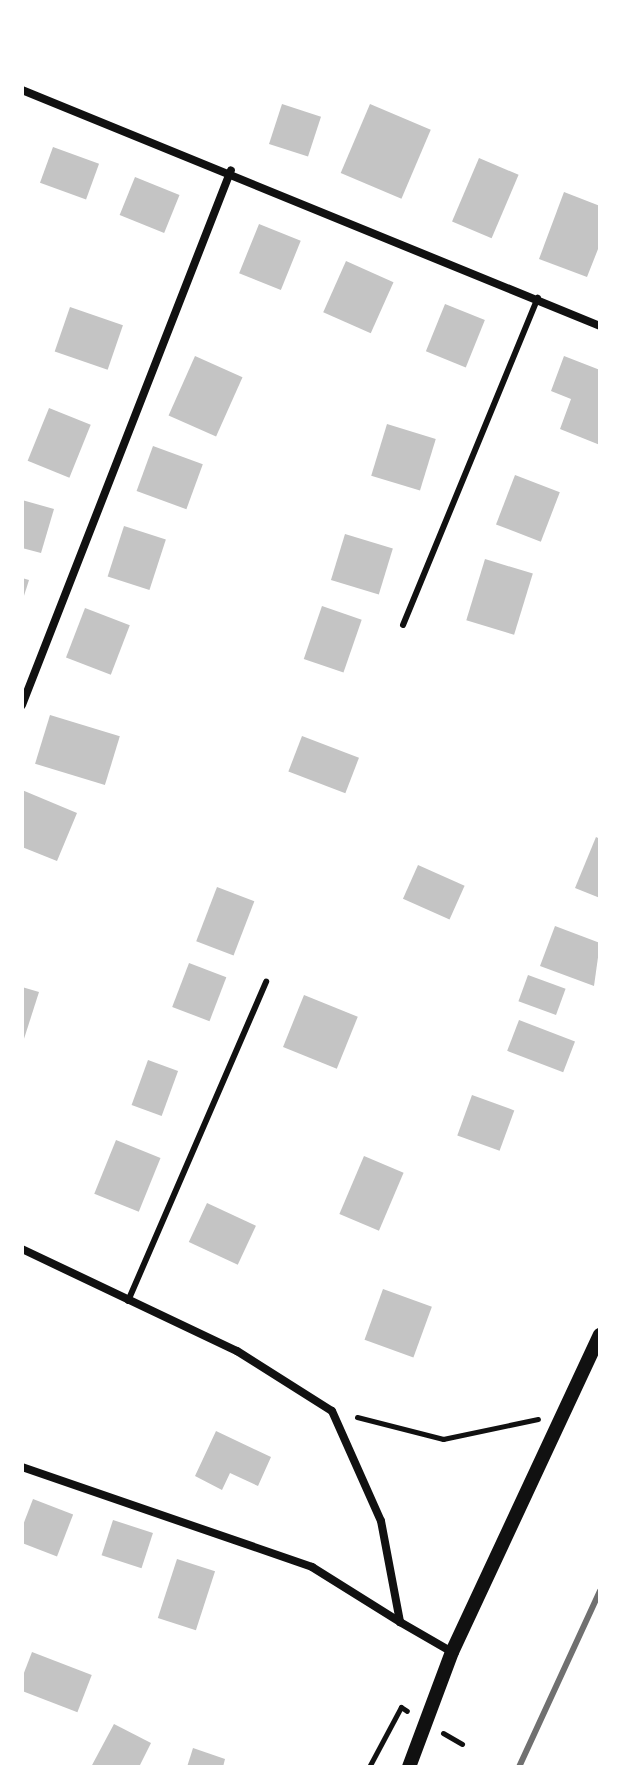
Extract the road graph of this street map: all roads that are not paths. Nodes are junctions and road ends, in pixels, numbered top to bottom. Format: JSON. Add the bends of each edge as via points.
{"nodes":[{"id":1,"x":22,"y":90,"type":"edge"},
{"id":2,"x":231,"y":170,"type":"junction"},
{"id":3,"x":538,"y":298,"type":"junction"},
{"id":4,"x":600,"y":326,"type":"edge"},
{"id":5,"x":403,"y":625,"type":"dead end"},
{"id":6,"x":22,"y":705,"type":"edge"},
{"id":7,"x":266,"y":982,"type":"dead end"},
{"id":8,"x":22,"y":1249,"type":"edge"},
{"id":9,"x":128,"y":1301,"type":"junction"},
{"id":10,"x":600,"y":1335,"type":"edge"},
{"id":11,"x":22,"y":1467,"type":"edge"},
{"id":12,"x":400,"y":1622,"type":"junction"},
{"id":13,"x":452,"y":1652,"type":"junction"},
{"id":14,"x":409,"y":1767,"type":"edge"}],
"edges":[{"from":1,"to":2,"type":"street"},
{"from":2,"to":3,"type":"street"},
{"from":2,"to":6,"type":"street"},
{"from":3,"to":4,"type":"street"},
{"from":3,"to":5,"type":"lane"},
{"from":7,"to":9,"type":"lane"},
{"from":8,"to":9,"type":"street"},
{"from":9,"to":12,"type":"street","via":[[237,1351],[332,1411],[381,1521]]},
{"from":10,"to":13,"type":"street"},
{"from":11,"to":12,"type":"street","via":[[312,1567]]},
{"from":12,"to":13,"type":"street"},
{"from":13,"to":14,"type":"street"}]}
